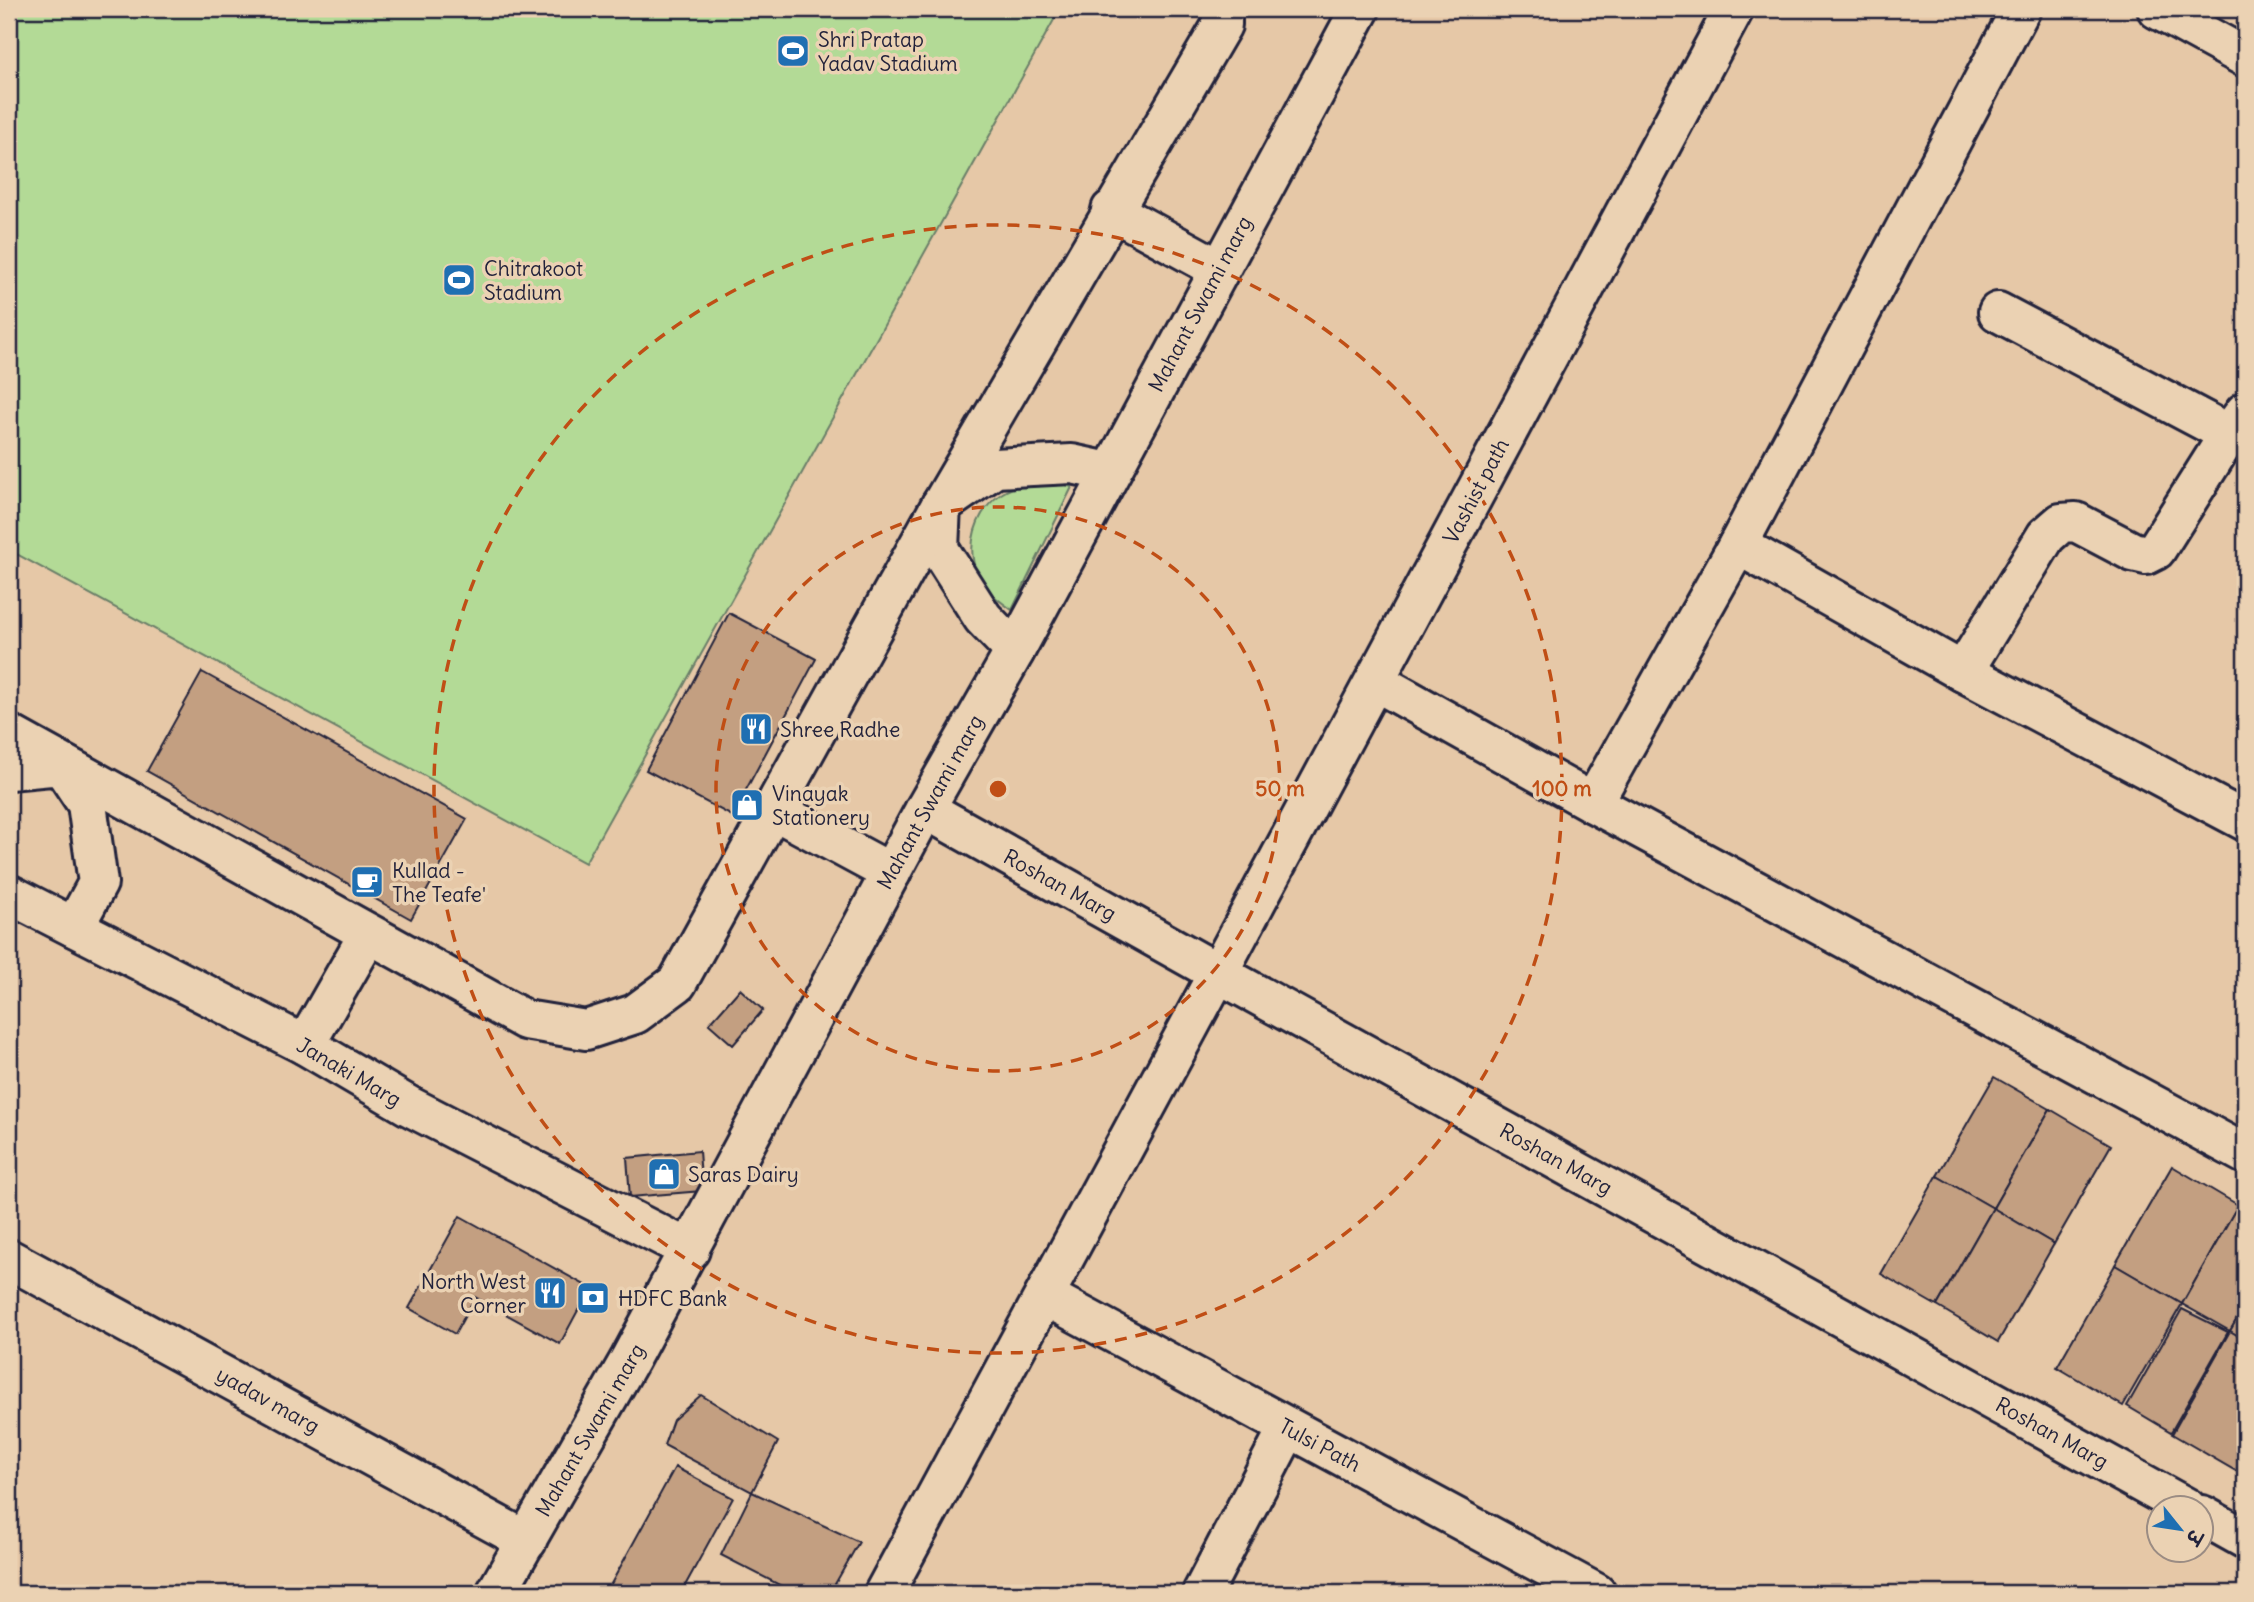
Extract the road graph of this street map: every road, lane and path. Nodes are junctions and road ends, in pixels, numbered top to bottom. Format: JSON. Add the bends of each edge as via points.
{"nodes":[{"id":1,"x":1222,"y":9,"type":"edge"},
{"id":2,"x":1360,"y":9,"type":"edge"},
{"id":3,"x":1734,"y":9,"type":"edge"},
{"id":4,"x":2021,"y":9,"type":"edge"},
{"id":5,"x":2157,"y":9,"type":"edge"},
{"id":6,"x":2245,"y":57,"type":"edge"},
{"id":7,"x":1111,"y":210,"type":"junction"},
{"id":8,"x":1219,"y":269,"type":"junction"},
{"id":9,"x":1998,"y":312,"type":"dead end"},
{"id":10,"x":2237,"y":423,"type":"edge"},
{"id":11,"x":1109,"y":472,"type":"junction"},
{"id":12,"x":941,"y":505,"type":"junction"},
{"id":13,"x":1738,"y":545,"type":"junction"},
{"id":14,"x":1014,"y":651,"type":"junction"},
{"id":15,"x":1964,"y":672,"type":"junction"},
{"id":16,"x":1375,"y":681,"type":"junction"},
{"id":17,"x":9,"y":734,"type":"edge"},
{"id":18,"x":61,"y":765,"type":"junction"},
{"id":19,"x":9,"y":770,"type":"edge"},
{"id":20,"x":1593,"y":803,"type":"junction"},
{"id":21,"x":925,"y":809,"type":"junction"},
{"id":22,"x":774,"y":810,"type":"junction"},
{"id":23,"x":2245,"y":821,"type":"edge"},
{"id":24,"x":891,"y":873,"type":"junction"},
{"id":25,"x":12,"y":904,"type":"edge"},
{"id":26,"x":74,"y":928,"type":"junction"},
{"id":27,"x":368,"y":935,"type":"junction"},
{"id":28,"x":1218,"y":974,"type":"junction"},
{"id":29,"x":305,"y":1045,"type":"junction"},
{"id":30,"x":2245,"y":1154,"type":"edge"},
{"id":31,"x":690,"y":1250,"type":"junction"},
{"id":32,"x":9,"y":1259,"type":"edge"},
{"id":33,"x":1045,"y":1296,"type":"junction"},
{"id":34,"x":1288,"y":1427,"type":"junction"},
{"id":35,"x":2163,"y":1494,"type":"edge"},
{"id":36,"x":2216,"y":1523,"type":"edge"},
{"id":37,"x":2245,"y":1539,"type":"edge"},
{"id":38,"x":527,"y":1541,"type":"junction"},
{"id":39,"x":496,"y":1593,"type":"edge"},
{"id":40,"x":884,"y":1593,"type":"edge"},
{"id":41,"x":1202,"y":1593,"type":"edge"},
{"id":42,"x":1596,"y":1593,"type":"edge"}],
"edges":[{"from":1,"to":7,"type":"street","via":[[1222,24]]},
{"from":2,"to":8,"type":"street","name":"Mahant Swami marg"},
{"from":3,"to":16,"type":"street","name":"Vashist path"},
{"from":4,"to":13,"type":"street"},
{"from":5,"to":6,"type":"street"},
{"from":7,"to":8,"type":"street"},
{"from":7,"to":12,"type":"street"},
{"from":8,"to":11,"type":"street","name":"Mahant Swami marg"},
{"from":9,"to":10,"type":"street"},
{"from":10,"to":15,"type":"street","via":[[2156,550],[2146,555],[2133,552],[2076,522],[2061,523],[2046,536]]},
{"from":11,"to":12,"type":"street","via":[[1072,464],[995,468]]},
{"from":11,"to":14,"type":"street","name":"Mahant Swami marg"},
{"from":12,"to":14,"type":"street","via":[[939,549],[983,618]]},
{"from":12,"to":22,"type":"street"},
{"from":13,"to":15,"type":"street"},
{"from":13,"to":20,"type":"street"},
{"from":14,"to":21,"type":"street","name":"Mahant Swami marg"},
{"from":15,"to":23,"type":"street"},
{"from":16,"to":20,"type":"street"},
{"from":16,"to":28,"type":"street","name":"Vashist path"},
{"from":17,"to":18,"type":"street"},
{"from":18,"to":19,"type":"street"},
{"from":18,"to":26,"type":"street","via":[[87,804],[98,883]]},
{"from":18,"to":27,"type":"street"},
{"from":20,"to":30,"type":"street"},
{"from":21,"to":24,"type":"street","name":"Mahant Swami marg"},
{"from":21,"to":28,"type":"street","name":"Roshan Marg"},
{"from":22,"to":24,"type":"street"},
{"from":22,"to":27,"type":"street","via":[[677,983],[635,1014],[586,1030],[525,1020]]},
{"from":24,"to":31,"type":"street","name":"Mahant Swami marg"},
{"from":25,"to":26,"type":"street","name":"Janaki Marg"},
{"from":26,"to":29,"type":"street","name":"Janaki Marg"},
{"from":27,"to":29,"type":"street"},
{"from":28,"to":33,"type":"street","name":"Vashist path"},
{"from":28,"to":35,"type":"street","name":"Roshan Marg"},
{"from":29,"to":31,"type":"street","name":"Janaki Marg","via":[[409,1106]]},
{"from":31,"to":38,"type":"street","name":"Mahant Swami marg"},
{"from":32,"to":38,"type":"street","name":"yadav marg"},
{"from":33,"to":34,"type":"street","name":"Tulsi Path"},
{"from":33,"to":40,"type":"street","name":"Vashist path"},
{"from":34,"to":41,"type":"street"},
{"from":34,"to":42,"type":"street","name":"Tulsi Path"},
{"from":36,"to":37,"type":"street"},
{"from":38,"to":39,"type":"street","name":"Mahant Swami marg"}]}
